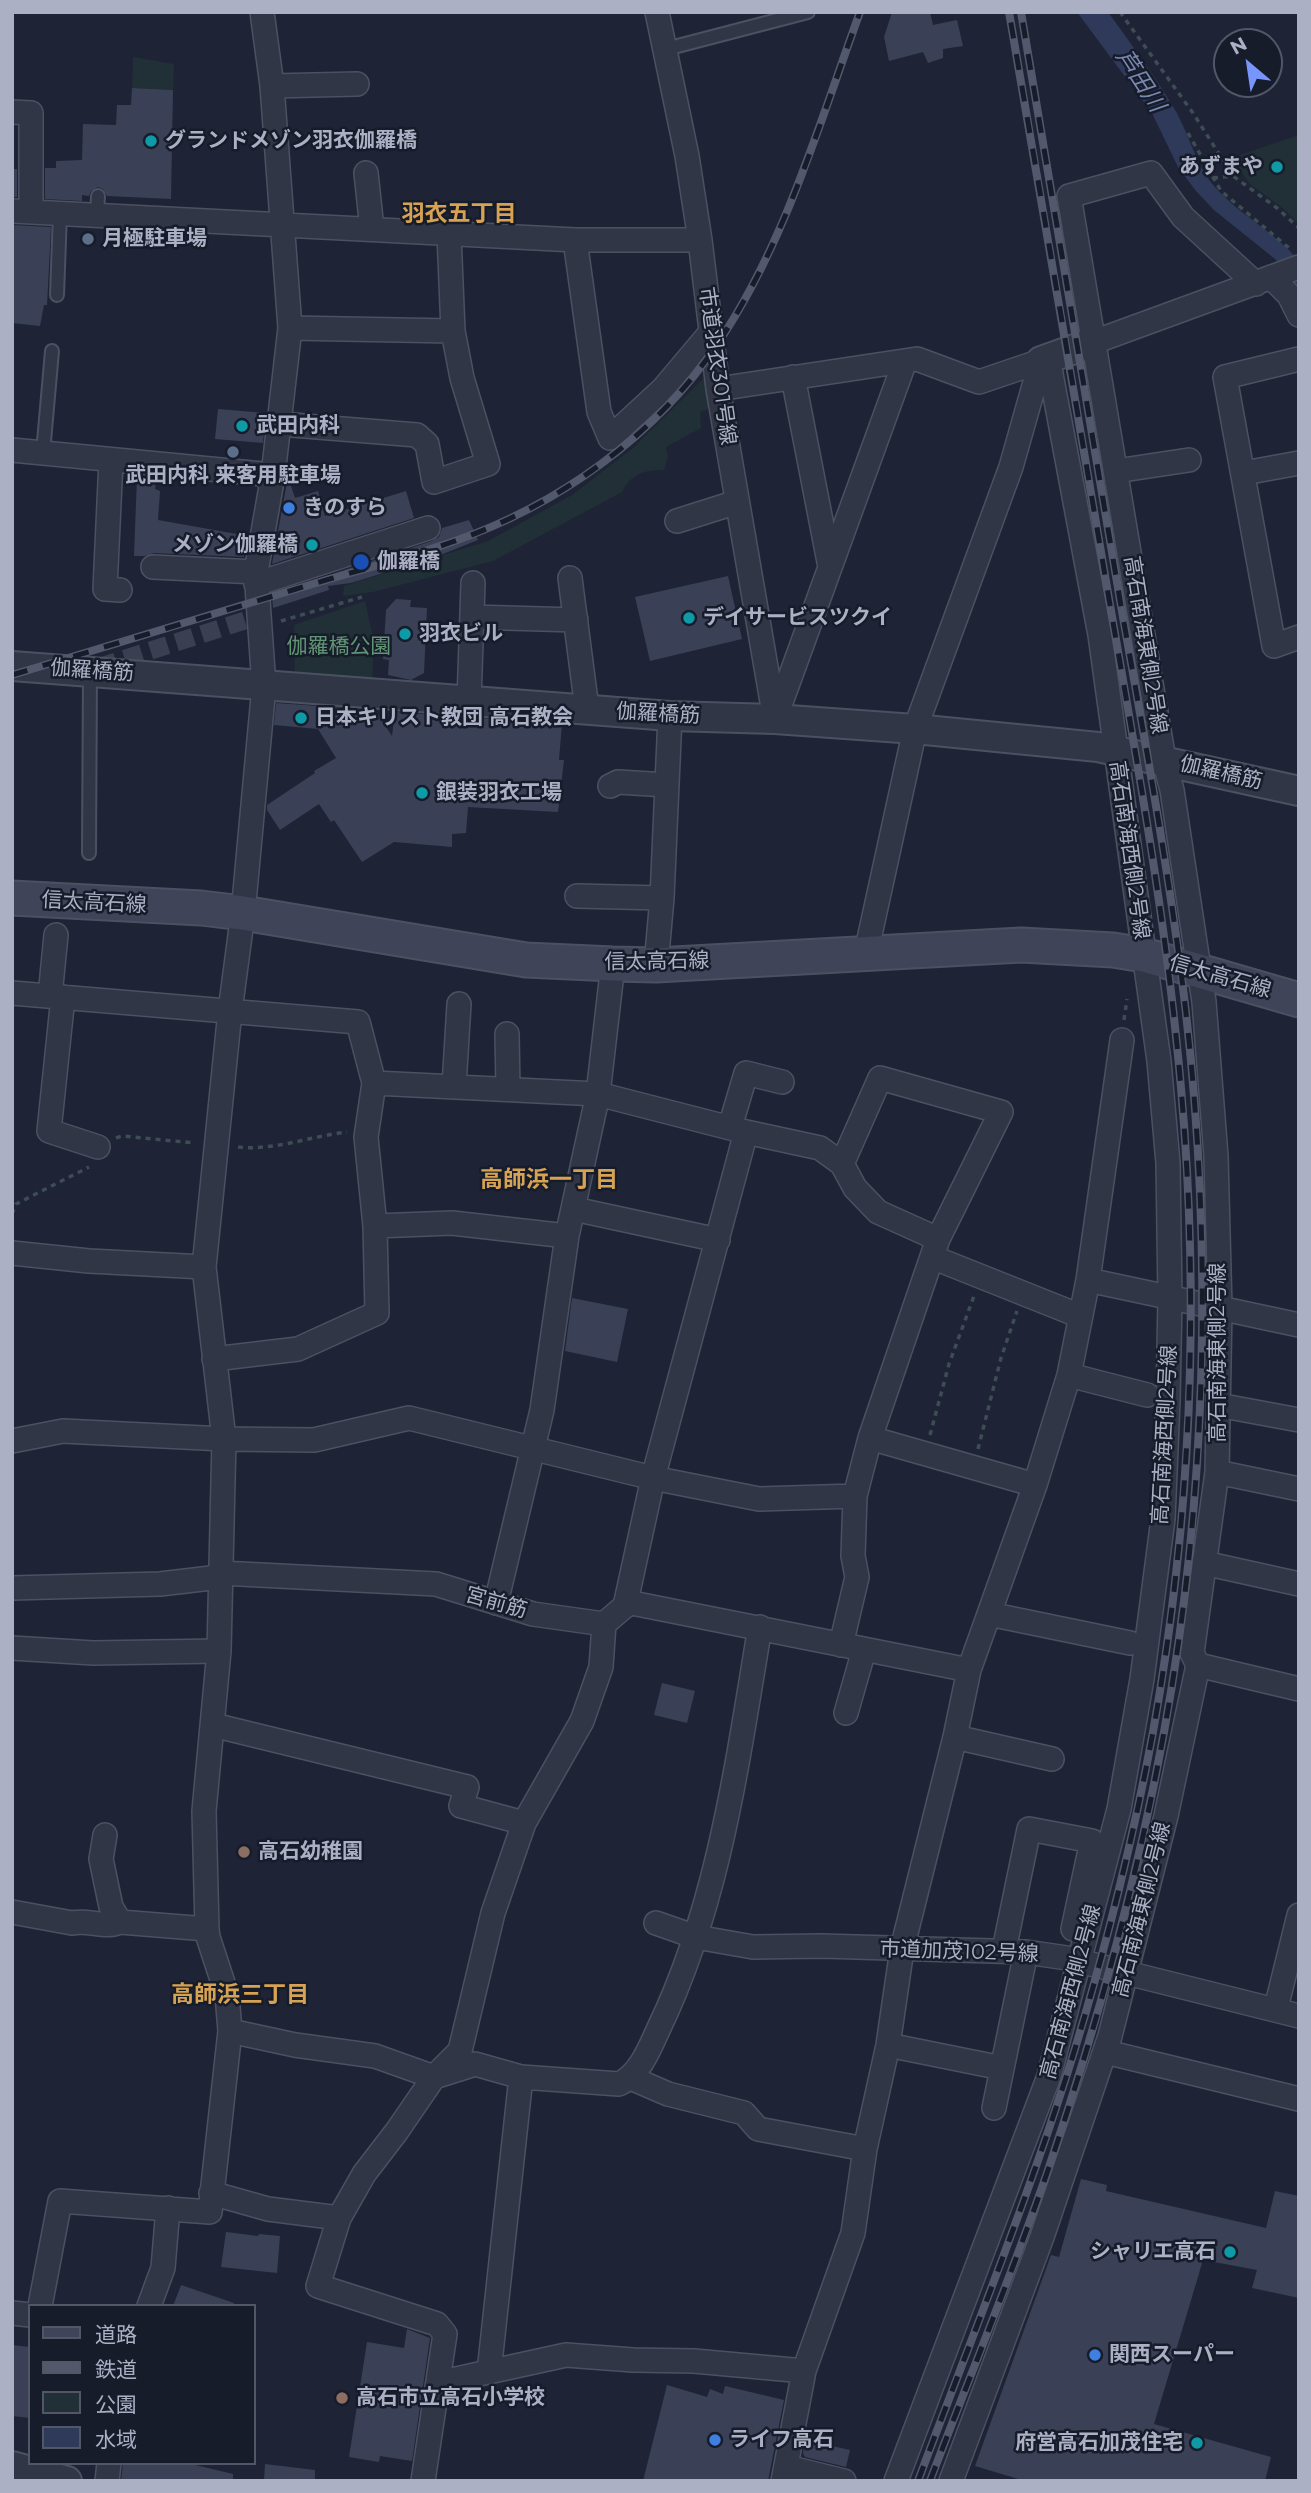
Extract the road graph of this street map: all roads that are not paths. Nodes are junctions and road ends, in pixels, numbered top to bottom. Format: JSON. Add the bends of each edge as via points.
{"nodes":[{"id":1,"x":657,"y":12,"type":"edge"},
{"id":2,"x":808,"y":12,"type":"edge"},
{"id":3,"x":258,"y":13,"type":"edge"},
{"id":4,"x":666,"y":49,"type":"junction"},
{"id":5,"x":357,"y":84,"type":"dead end"},
{"id":6,"x":272,"y":86,"type":"junction"},
{"id":7,"x":12,"y":112,"type":"edge"},
{"id":8,"x":366,"y":173,"type":"dead end"},
{"id":9,"x":22,"y":212,"type":"edge"},
{"id":10,"x":60,"y":213,"type":"junction"},
{"id":11,"x":283,"y":225,"type":"junction"},
{"id":12,"x":372,"y":229,"type":"junction"},
{"id":13,"x":449,"y":234,"type":"junction"},
{"id":14,"x":575,"y":240,"type":"junction"},
{"id":15,"x":700,"y":240,"type":"junction"},
{"id":16,"x":1295,"y":259,"type":"edge"},
{"id":17,"x":1268,"y":278,"type":"junction"},
{"id":18,"x":57,"y":295,"type":"dead end"},
{"id":19,"x":1299,"y":315,"type":"edge"},
{"id":20,"x":290,"y":328,"type":"junction"},
{"id":21,"x":453,"y":331,"type":"junction"},
{"id":22,"x":711,"y":332,"type":"junction"},
{"id":23,"x":1094,"y":342,"type":"junction"},
{"id":24,"x":52,"y":351,"type":"dead end"},
{"id":25,"x":1044,"y":359,"type":"junction"},
{"id":26,"x":1299,"y":359,"type":"edge"},
{"id":27,"x":905,"y":361,"type":"junction"},
{"id":28,"x":793,"y":377,"type":"junction"},
{"id":29,"x":718,"y":389,"type":"junction"},
{"id":30,"x":280,"y":424,"type":"junction"},
{"id":31,"x":12,"y":450,"type":"edge"},
{"id":32,"x":43,"y":453,"type":"junction"},
{"id":33,"x":111,"y":460,"type":"junction"},
{"id":34,"x":1189,"y":460,"type":"dead end"},
{"id":35,"x":1299,"y":463,"type":"edge"},
{"id":36,"x":1116,"y":471,"type":"junction"},
{"id":37,"x":1244,"y":473,"type":"junction"},
{"id":38,"x":273,"y":475,"type":"junction"},
{"id":39,"x":737,"y":502,"type":"junction"},
{"id":40,"x":677,"y":522,"type":"dead end"},
{"id":41,"x":428,"y":528,"type":"dead end"},
{"id":42,"x":153,"y":567,"type":"dead end"},
{"id":43,"x":830,"y":569,"type":"junction"},
{"id":44,"x":256,"y":578,"type":"junction"},
{"id":45,"x":570,"y":578,"type":"dead end"},
{"id":46,"x":473,"y":583,"type":"dead end"},
{"id":47,"x":120,"y":590,"type":"dead end"},
{"id":48,"x":472,"y":617,"type":"junction"},
{"id":49,"x":576,"y":620,"type":"junction"},
{"id":50,"x":1299,"y":637,"type":"edge"},
{"id":51,"x":12,"y":666,"type":"edge"},
{"id":52,"x":90,"y":670,"type":"junction"},
{"id":53,"x":264,"y":685,"type":"junction"},
{"id":54,"x":469,"y":701,"type":"junction"},
{"id":55,"x":587,"y":709,"type":"junction"},
{"id":56,"x":670,"y":716,"type":"junction"},
{"id":57,"x":775,"y":719,"type":"junction"},
{"id":58,"x":915,"y":729,"type":"junction"},
{"id":59,"x":1115,"y":750,"type":"junction"},
{"id":60,"x":1164,"y":760,"type":"junction"},
{"id":61,"x":667,"y":785,"type":"junction"},
{"id":62,"x":610,"y":786,"type":"dead end"},
{"id":63,"x":1299,"y":791,"type":"edge"},
{"id":64,"x":89,"y":853,"type":"dead end"},
{"id":65,"x":577,"y":896,"type":"dead end"},
{"id":66,"x":12,"y":898,"type":"edge"},
{"id":67,"x":662,"y":898,"type":"junction"},
{"id":68,"x":243,"y":913,"type":"junction"},
{"id":69,"x":56,"y":935,"type":"dead end"},
{"id":70,"x":866,"y":953,"type":"junction"},
{"id":71,"x":1144,"y":955,"type":"junction"},
{"id":72,"x":612,"y":964,"type":"junction"},
{"id":73,"x":656,"y":965,"type":"junction"},
{"id":74,"x":1199,"y":972,"type":"junction"},
{"id":75,"x":12,"y":993,"type":"edge"},
{"id":76,"x":57,"y":997,"type":"junction"},
{"id":77,"x":1299,"y":1000,"type":"edge"},
{"id":78,"x":459,"y":1004,"type":"dead end"},
{"id":79,"x":230,"y":1011,"type":"junction"},
{"id":80,"x":507,"y":1034,"type":"dead end"},
{"id":81,"x":1122,"y":1040,"type":"road end"},
{"id":82,"x":782,"y":1082,"type":"dead end"},
{"id":83,"x":374,"y":1083,"type":"junction"},
{"id":84,"x":454,"y":1086,"type":"junction"},
{"id":85,"x":508,"y":1089,"type":"junction"},
{"id":86,"x":598,"y":1094,"type":"junction"},
{"id":87,"x":738,"y":1130,"type":"junction"},
{"id":88,"x":98,"y":1147,"type":"road end"},
{"id":89,"x":842,"y":1164,"type":"junction"},
{"id":90,"x":574,"y":1209,"type":"junction"},
{"id":91,"x":375,"y":1226,"type":"junction"},
{"id":92,"x":567,"y":1236,"type":"junction"},
{"id":93,"x":718,"y":1240,"type":"junction"},
{"id":94,"x":935,"y":1248,"type":"junction"},
{"id":95,"x":12,"y":1253,"type":"edge"},
{"id":96,"x":204,"y":1266,"type":"junction"},
{"id":97,"x":1088,"y":1280,"type":"junction"},
{"id":98,"x":1170,"y":1297,"type":"junction"},
{"id":99,"x":1220,"y":1308,"type":"junction"},
{"id":100,"x":1080,"y":1316,"type":"junction"},
{"id":101,"x":1299,"y":1325,"type":"edge"},
{"id":102,"x":214,"y":1359,"type":"junction"},
{"id":103,"x":1069,"y":1375,"type":"junction"},
{"id":104,"x":1147,"y":1395,"type":"dead end"},
{"id":105,"x":1218,"y":1405,"type":"junction"},
{"id":106,"x":1299,"y":1420,"type":"edge"},
{"id":107,"x":870,"y":1438,"type":"junction"},
{"id":108,"x":223,"y":1439,"type":"junction"},
{"id":109,"x":12,"y":1441,"type":"edge"},
{"id":110,"x":531,"y":1448,"type":"junction"},
{"id":111,"x":1217,"y":1472,"type":"junction"},
{"id":112,"x":653,"y":1478,"type":"junction"},
{"id":113,"x":1035,"y":1485,"type":"junction"},
{"id":114,"x":1299,"y":1489,"type":"edge"},
{"id":115,"x":855,"y":1496,"type":"junction"},
{"id":116,"x":1204,"y":1563,"type":"junction"},
{"id":117,"x":221,"y":1573,"type":"junction"},
{"id":118,"x":1299,"y":1584,"type":"edge"},
{"id":119,"x":12,"y":1588,"type":"edge"},
{"id":120,"x":496,"y":1603,"type":"junction"},
{"id":121,"x":625,"y":1606,"type":"junction"},
{"id":122,"x":989,"y":1614,"type":"junction"},
{"id":123,"x":604,"y":1623,"type":"junction"},
{"id":124,"x":760,"y":1627,"type":"junction"},
{"id":125,"x":1130,"y":1643,"type":"dead end"},
{"id":126,"x":841,"y":1644,"type":"junction"},
{"id":127,"x":12,"y":1648,"type":"edge"},
{"id":128,"x":864,"y":1650,"type":"junction"},
{"id":129,"x":219,"y":1651,"type":"junction"},
{"id":130,"x":1198,"y":1665,"type":"junction"},
{"id":131,"x":969,"y":1670,"type":"junction"},
{"id":132,"x":1299,"y":1689,"type":"edge"},
{"id":133,"x":846,"y":1713,"type":"dead end"},
{"id":134,"x":212,"y":1725,"type":"junction"},
{"id":135,"x":955,"y":1737,"type":"junction"},
{"id":136,"x":1052,"y":1759,"type":"dead end"},
{"id":137,"x":524,"y":1823,"type":"junction"},
{"id":138,"x":105,"y":1835,"type":"dead end"},
{"id":139,"x":12,"y":1912,"type":"edge"},
{"id":140,"x":1299,"y":1915,"type":"edge"},
{"id":141,"x":120,"y":1922,"type":"junction"},
{"id":142,"x":656,"y":1923,"type":"dead end"},
{"id":143,"x":207,"y":1929,"type":"junction"},
{"id":144,"x":696,"y":1937,"type":"junction"},
{"id":145,"x":902,"y":1949,"type":"junction"},
{"id":146,"x":1015,"y":1951,"type":"junction"},
{"id":147,"x":1074,"y":1960,"type":"junction"},
{"id":148,"x":1126,"y":1973,"type":"junction"},
{"id":149,"x":1276,"y":2008,"type":"junction"},
{"id":150,"x":1299,"y":2015,"type":"edge"},
{"id":151,"x":230,"y":2031,"type":"junction"},
{"id":152,"x":888,"y":2045,"type":"junction"},
{"id":153,"x":1114,"y":2054,"type":"dead end"},
{"id":154,"x":1002,"y":2068,"type":"junction"},
{"id":155,"x":434,"y":2077,"type":"junction"},
{"id":156,"x":521,"y":2077,"type":"junction"},
{"id":157,"x":631,"y":2078,"type":"junction"},
{"id":158,"x":1299,"y":2099,"type":"edge"},
{"id":159,"x":994,"y":2108,"type":"dead end"},
{"id":160,"x":865,"y":2149,"type":"junction"},
{"id":161,"x":211,"y":2193,"type":"junction"},
{"id":162,"x":168,"y":2208,"type":"junction"},
{"id":163,"x":339,"y":2218,"type":"junction"},
{"id":164,"x":40,"y":2304,"type":"edge"},
{"id":165,"x":150,"y":2304,"type":"edge"},
{"id":166,"x":804,"y":2371,"type":"junction"},
{"id":167,"x":489,"y":2372,"type":"junction"},
{"id":168,"x":438,"y":2383,"type":"junction"},
{"id":169,"x":12,"y":2466,"type":"edge"},
{"id":170,"x":785,"y":2474,"type":"edge"},
{"id":171,"x":67,"y":2481,"type":"edge"},
{"id":172,"x":423,"y":2481,"type":"edge"},
{"id":173,"x":844,"y":2481,"type":"edge"},
{"id":174,"x":896,"y":2481,"type":"edge"},
{"id":175,"x":951,"y":2481,"type":"edge"}],
"edges":[{"from":1,"to":4,"type":"street","name":"市道羽衣301号線"},
{"from":2,"to":4,"type":"lane"},
{"from":3,"to":6,"type":"street"},
{"from":4,"to":15,"type":"street","name":"市道羽衣301号線"},
{"from":5,"to":6,"type":"street"},
{"from":6,"to":11,"type":"street"},
{"from":7,"to":9,"type":"street","via":[[31,113]]},
{"from":8,"to":12,"type":"street"},
{"from":9,"to":10,"type":"street"},
{"from":10,"to":11,"type":"street","via":[[98,206]]},
{"from":10,"to":18,"type":"lane"},
{"from":11,"to":12,"type":"street"},
{"from":11,"to":20,"type":"street"},
{"from":12,"to":13,"type":"street"},
{"from":13,"to":14,"type":"street"},
{"from":13,"to":21,"type":"street"},
{"from":14,"to":15,"type":"street"},
{"from":14,"to":22,"type":"street","via":[[599,412],[610,438],[663,389]]},
{"from":15,"to":22,"type":"street","name":"市道羽衣301号線"},
{"from":16,"to":17,"type":"street"},
{"from":17,"to":19,"type":"street","via":[[1289,295]]},
{"from":17,"to":23,"type":"street"},
{"from":17,"to":23,"type":"street","name":"高石南海東側2号線","via":[[1183,218],[1151,173],[1069,196]]},
{"from":20,"to":21,"type":"street"},
{"from":20,"to":30,"type":"street"},
{"from":21,"to":30,"type":"street","via":[[462,379],[488,464],[434,482],[427,444],[417,435]]},
{"from":22,"to":29,"type":"street","name":"市道羽衣301号線"},
{"from":23,"to":25,"type":"street"},
{"from":23,"to":36,"type":"street","name":"高石南海東側2号線"},
{"from":24,"to":32,"type":"lane"},
{"from":25,"to":27,"type":"street","via":[[979,382],[917,359]]},
{"from":25,"to":58,"type":"street","via":[[1011,467]]},
{"from":25,"to":59,"type":"street","name":"高石南海西側2号線","via":[[1100,635]]},
{"from":26,"to":37,"type":"street","via":[[1225,377]]},
{"from":27,"to":28,"type":"street"},
{"from":27,"to":43,"type":"street"},
{"from":28,"to":29,"type":"street"},
{"from":28,"to":43,"type":"street"},
{"from":29,"to":39,"type":"street","name":"市道羽衣301号線"},
{"from":30,"to":38,"type":"street"},
{"from":31,"to":32,"type":"street"},
{"from":32,"to":33,"type":"street"},
{"from":33,"to":38,"type":"street"},
{"from":33,"to":47,"type":"street","via":[[105,589]]},
{"from":34,"to":36,"type":"street"},
{"from":35,"to":37,"type":"street"},
{"from":36,"to":60,"type":"street","name":"高石南海東側2号線"},
{"from":37,"to":50,"type":"street","via":[[1274,646]]},
{"from":38,"to":44,"type":"street"},
{"from":39,"to":40,"type":"street"},
{"from":39,"to":57,"type":"street","name":"市道羽衣301号線"},
{"from":41,"to":44,"type":"street"},
{"from":42,"to":44,"type":"street"},
{"from":43,"to":57,"type":"street"},
{"from":44,"to":53,"type":"street"},
{"from":45,"to":49,"type":"street"},
{"from":46,"to":48,"type":"street"},
{"from":48,"to":49,"type":"street"},
{"from":48,"to":54,"type":"street"},
{"from":49,"to":55,"type":"street"},
{"from":51,"to":52,"type":"street","name":"伽羅橋筋"},
{"from":52,"to":53,"type":"street","name":"伽羅橋筋"},
{"from":52,"to":64,"type":"lane"},
{"from":53,"to":54,"type":"street","name":"伽羅橋筋"},
{"from":53,"to":68,"type":"street"},
{"from":54,"to":55,"type":"street","name":"伽羅橋筋"},
{"from":55,"to":56,"type":"street","name":"伽羅橋筋"},
{"from":56,"to":57,"type":"street","name":"伽羅橋筋"},
{"from":56,"to":61,"type":"street"},
{"from":57,"to":58,"type":"street","name":"伽羅橋筋"},
{"from":58,"to":59,"type":"street","name":"伽羅橋筋"},
{"from":58,"to":70,"type":"street"},
{"from":59,"to":60,"type":"street","name":"伽羅橋筋"},
{"from":59,"to":71,"type":"street","name":"高石南海西側2号線"},
{"from":60,"to":63,"type":"street","name":"伽羅橋筋"},
{"from":60,"to":74,"type":"street","name":"高石南海東側2号線"},
{"from":61,"to":62,"type":"street","via":[[618,782]]},
{"from":61,"to":67,"type":"street"},
{"from":65,"to":67,"type":"street"},
{"from":66,"to":68,"type":"main road","name":"信太高石線"},
{"from":67,"to":73,"type":"street"},
{"from":68,"to":72,"type":"main road","name":"信太高石線","via":[[526,960]]},
{"from":68,"to":79,"type":"street"},
{"from":69,"to":76,"type":"street"},
{"from":70,"to":71,"type":"main road","name":"信太高石線","via":[[1021,945]]},
{"from":70,"to":73,"type":"main road","name":"信太高石線"},
{"from":71,"to":74,"type":"main road","name":"信太高石線"},
{"from":71,"to":98,"type":"street","name":"高石南海西側2号線","via":[[1168,1163]]},
{"from":72,"to":73,"type":"main road","name":"信太高石線"},
{"from":72,"to":86,"type":"street"},
{"from":74,"to":77,"type":"main road","name":"信太高石線"},
{"from":74,"to":99,"type":"street","name":"高石南海東側2号線","via":[[1216,1156]]},
{"from":75,"to":76,"type":"street"},
{"from":76,"to":79,"type":"street"},
{"from":76,"to":88,"type":"street","via":[[49,1130]]},
{"from":78,"to":84,"type":"street"},
{"from":79,"to":83,"type":"street","via":[[358,1022]]},
{"from":79,"to":96,"type":"street"},
{"from":80,"to":85,"type":"street"},
{"from":81,"to":97,"type":"street"},
{"from":82,"to":87,"type":"street","via":[[746,1073]]},
{"from":83,"to":84,"type":"street"},
{"from":83,"to":91,"type":"street","via":[[366,1137]]},
{"from":84,"to":85,"type":"street"},
{"from":85,"to":86,"type":"street"},
{"from":86,"to":87,"type":"street"},
{"from":86,"to":90,"type":"street"},
{"from":87,"to":89,"type":"street","via":[[820,1148]]},
{"from":87,"to":93,"type":"street"},
{"from":89,"to":94,"type":"street","via":[[855,1188],[878,1212]]},
{"from":89,"to":94,"type":"street","via":[[880,1078],[1002,1112]]},
{"from":90,"to":92,"type":"street"},
{"from":90,"to":93,"type":"street"},
{"from":91,"to":92,"type":"street","via":[[452,1223]]},
{"from":91,"to":102,"type":"street","via":[[377,1313],[298,1349]]},
{"from":92,"to":110,"type":"street","via":[[542,1410]]},
{"from":93,"to":112,"type":"street"},
{"from":94,"to":100,"type":"street","via":[[981,1277]]},
{"from":94,"to":107,"type":"street"},
{"from":95,"to":96,"type":"street"},
{"from":96,"to":102,"type":"street"},
{"from":97,"to":98,"type":"street"},
{"from":97,"to":100,"type":"street"},
{"from":98,"to":99,"type":"street"},
{"from":98,"to":147,"type":"street","name":"高石南海西側2号線","via":[[1163,1520],[1142,1679],[1119,1809]]},
{"from":99,"to":101,"type":"street"},
{"from":99,"to":105,"type":"street","name":"高石南海東側2号線"},
{"from":100,"to":103,"type":"street"},
{"from":102,"to":108,"type":"street"},
{"from":103,"to":104,"type":"street"},
{"from":103,"to":113,"type":"street"},
{"from":105,"to":106,"type":"street"},
{"from":105,"to":111,"type":"street","name":"高石南海東側2号線"},
{"from":107,"to":113,"type":"street"},
{"from":107,"to":115,"type":"street"},
{"from":108,"to":109,"type":"street","via":[[63,1430]]},
{"from":108,"to":110,"type":"street","via":[[314,1440],[409,1418]]},
{"from":108,"to":117,"type":"street"},
{"from":110,"to":112,"type":"street"},
{"from":110,"to":120,"type":"street"},
{"from":111,"to":114,"type":"street"},
{"from":111,"to":116,"type":"street","name":"高石南海東側2号線"},
{"from":112,"to":115,"type":"street","via":[[759,1499]]},
{"from":112,"to":121,"type":"street"},
{"from":113,"to":122,"type":"street"},
{"from":115,"to":126,"type":"street","via":[[857,1577]]},
{"from":116,"to":118,"type":"street"},
{"from":116,"to":130,"type":"street","name":"高石南海東側2号線","via":[[1192,1653]]},
{"from":117,"to":119,"type":"street","name":"宮前筋","via":[[160,1584]]},
{"from":117,"to":120,"type":"street","name":"宮前筋","via":[[436,1584]]},
{"from":117,"to":129,"type":"street"},
{"from":120,"to":123,"type":"street","name":"宮前筋","via":[[533,1614]]},
{"from":121,"to":123,"type":"street"},
{"from":121,"to":124,"type":"street","via":[[632,1603]]},
{"from":122,"to":125,"type":"street"},
{"from":122,"to":131,"type":"street"},
{"from":123,"to":137,"type":"street","via":[[600,1667],[582,1721]]},
{"from":124,"to":126,"type":"street"},
{"from":124,"to":144,"type":"street","via":[[728,1814]]},
{"from":126,"to":128,"type":"street"},
{"from":127,"to":129,"type":"street","via":[[93,1653]]},
{"from":128,"to":131,"type":"street"},
{"from":128,"to":133,"type":"street"},
{"from":129,"to":134,"type":"street"},
{"from":130,"to":132,"type":"street"},
{"from":130,"to":148,"type":"street","name":"高石南海東側2号線"},
{"from":131,"to":135,"type":"street"},
{"from":134,"to":137,"type":"street","via":[[467,1787],[461,1806]]},
{"from":134,"to":143,"type":"street","via":[[204,1811]]},
{"from":135,"to":136,"type":"street"},
{"from":135,"to":145,"type":"street"},
{"from":137,"to":155,"type":"street","via":[[493,1913],[460,2051]]},
{"from":138,"to":141,"type":"street","via":[[101,1859],[111,1907]]},
{"from":139,"to":141,"type":"street","via":[[72,1923],[110,1926]]},
{"from":140,"to":149,"type":"street"},
{"from":141,"to":143,"type":"street"},
{"from":142,"to":144,"type":"street","name":"市道加茂102号線"},
{"from":143,"to":151,"type":"street","via":[[227,1995]]},
{"from":144,"to":145,"type":"street","name":"市道加茂102号線","via":[[753,1947]]},
{"from":144,"to":157,"type":"street","via":[[676,1994]]},
{"from":145,"to":146,"type":"street","name":"市道加茂102号線"},
{"from":145,"to":152,"type":"street"},
{"from":146,"to":147,"type":"street","name":"市道加茂102号線"},
{"from":146,"to":147,"type":"street","via":[[1029,1829],[1092,1841]]},
{"from":146,"to":154,"type":"street"},
{"from":147,"to":148,"type":"street","name":"市道加茂102号線"},
{"from":147,"to":174,"type":"street","name":"高石南海西側2号線","via":[[1049,2076]]},
{"from":148,"to":149,"type":"street","name":"市道加茂102号線"},
{"from":148,"to":175,"type":"street","name":"高石南海東側2号線","via":[[1110,2036],[1042,2237]]},
{"from":149,"to":150,"type":"street","name":"市道加茂102号線"},
{"from":151,"to":155,"type":"street","via":[[375,2056]]},
{"from":151,"to":161,"type":"street"},
{"from":152,"to":154,"type":"street"},
{"from":152,"to":160,"type":"street"},
{"from":153,"to":158,"type":"street"},
{"from":154,"to":159,"type":"street"},
{"from":155,"to":156,"type":"street","via":[[475,2064]]},
{"from":155,"to":163,"type":"street","via":[[364,2174]]},
{"from":156,"to":157,"type":"street","via":[[619,2084]]},
{"from":156,"to":167,"type":"street"},
{"from":157,"to":160,"type":"street","via":[[668,2094],[744,2113],[758,2129]]},
{"from":160,"to":166,"type":"street","via":[[853,2233]]},
{"from":161,"to":162,"type":"street","via":[[210,2212]]},
{"from":161,"to":163,"type":"street","via":[[268,2209]]},
{"from":162,"to":164,"type":"street","via":[[60,2201]]},
{"from":162,"to":165,"type":"street","via":[[163,2268]]},
{"from":163,"to":168,"type":"street","via":[[318,2286],[436,2324],[445,2334]]},
{"from":166,"to":167,"type":"street","via":[[566,2355]]},
{"from":166,"to":170,"type":"street"},
{"from":167,"to":168,"type":"street"},
{"from":168,"to":172,"type":"street"},
{"from":169,"to":171,"type":"street"},
{"from":170,"to":173,"type":"street"}]}
